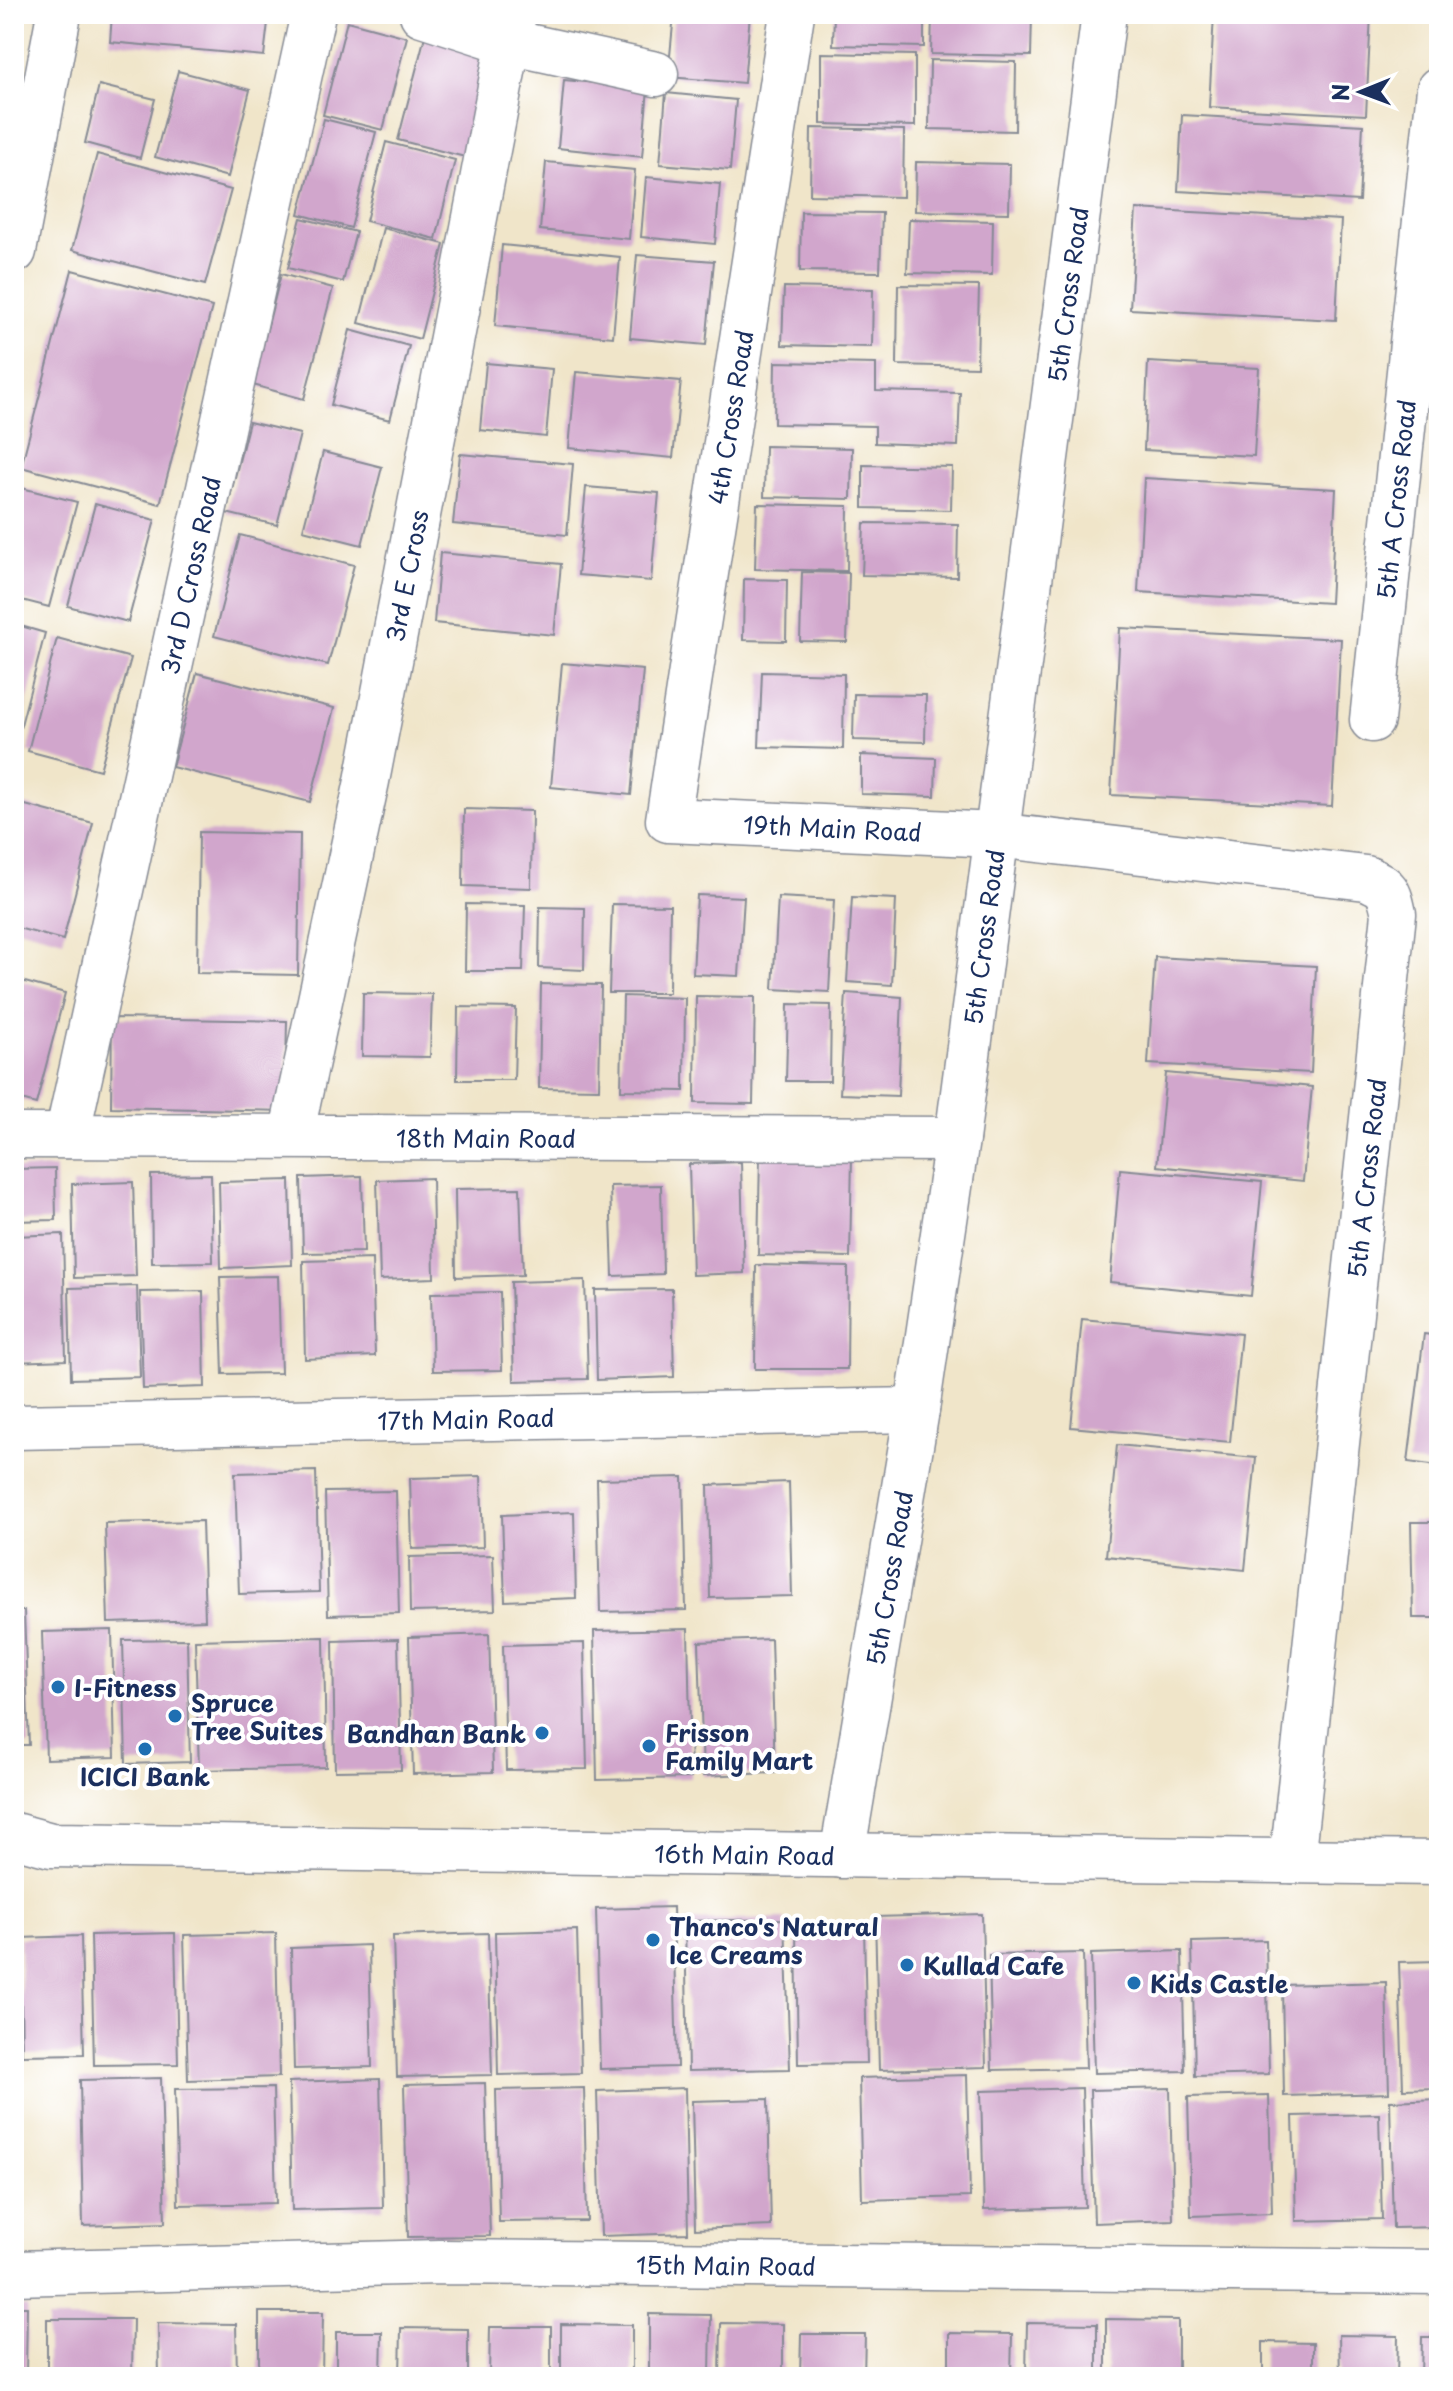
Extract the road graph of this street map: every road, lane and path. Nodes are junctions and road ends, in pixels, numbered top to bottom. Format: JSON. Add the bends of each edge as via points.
{"nodes":[{"id":1,"x":59,"y":14,"type":"edge"},
{"id":2,"x":313,"y":14,"type":"edge"},
{"id":3,"x":422,"y":14,"type":"edge"},
{"id":4,"x":792,"y":14,"type":"edge"},
{"id":5,"x":1104,"y":14,"type":"edge"},
{"id":6,"x":512,"y":28,"type":"edge"},
{"id":7,"x":656,"y":74,"type":"dead end"},
{"id":8,"x":1439,"y":89,"type":"edge"},
{"id":9,"x":14,"y":251,"type":"edge"},
{"id":10,"x":1372,"y":720,"type":"dead end"},
{"id":11,"x":668,"y":820,"type":"joint"},
{"id":12,"x":996,"y":835,"type":"junction"},
{"id":13,"x":14,"y":1136,"type":"edge"},
{"id":14,"x":67,"y":1136,"type":"junction"},
{"id":15,"x":291,"y":1136,"type":"junction"},
{"id":16,"x":957,"y":1139,"type":"junction"},
{"id":17,"x":917,"y":1410,"type":"junction"},
{"id":18,"x":14,"y":1427,"type":"edge"},
{"id":19,"x":26,"y":1846,"type":"edge"},
{"id":20,"x":842,"y":1856,"type":"junction"},
{"id":21,"x":1292,"y":1861,"type":"junction"},
{"id":22,"x":1439,"y":1863,"type":"edge"},
{"id":23,"x":1439,"y":2272,"type":"edge"},
{"id":24,"x":14,"y":2273,"type":"edge"}],
"edges":[{"from":1,"to":9,"type":"street"},
{"from":2,"to":14,"type":"street","name":"3rd D Cross Road"},
{"from":3,"to":6,"type":"street"},
{"from":4,"to":11,"type":"street","name":"4th Cross Road"},
{"from":5,"to":12,"type":"street","name":"5th Cross Road"},
{"from":6,"to":7,"type":"street"},
{"from":6,"to":15,"type":"street","name":"3rd E Cross","via":[[367,781]]},
{"from":8,"to":10,"type":"street","name":"5th A Cross Road"},
{"from":11,"to":12,"type":"street","name":"19th Main Road"},
{"from":12,"to":16,"type":"street","name":"5th Cross Road"},
{"from":12,"to":21,"type":"street","name":"5th A Cross Road","via":[[1366,878],[1384,886],[1390,897],[1394,914]]},
{"from":13,"to":14,"type":"street","name":"18th Main Road"},
{"from":14,"to":15,"type":"street","name":"18th Main Road"},
{"from":15,"to":16,"type":"street","name":"18th Main Road"},
{"from":16,"to":17,"type":"street","name":"5th Cross Road"},
{"from":17,"to":18,"type":"street","name":"17th Main Road"},
{"from":17,"to":20,"type":"street","name":"5th Cross Road"},
{"from":19,"to":20,"type":"street","name":"16th Main Road"},
{"from":20,"to":21,"type":"street","name":"16th Main Road"},
{"from":21,"to":22,"type":"street","name":"16th Main Road"},
{"from":23,"to":24,"type":"street","name":"15th Main Road","via":[[440,2262]]}]}
